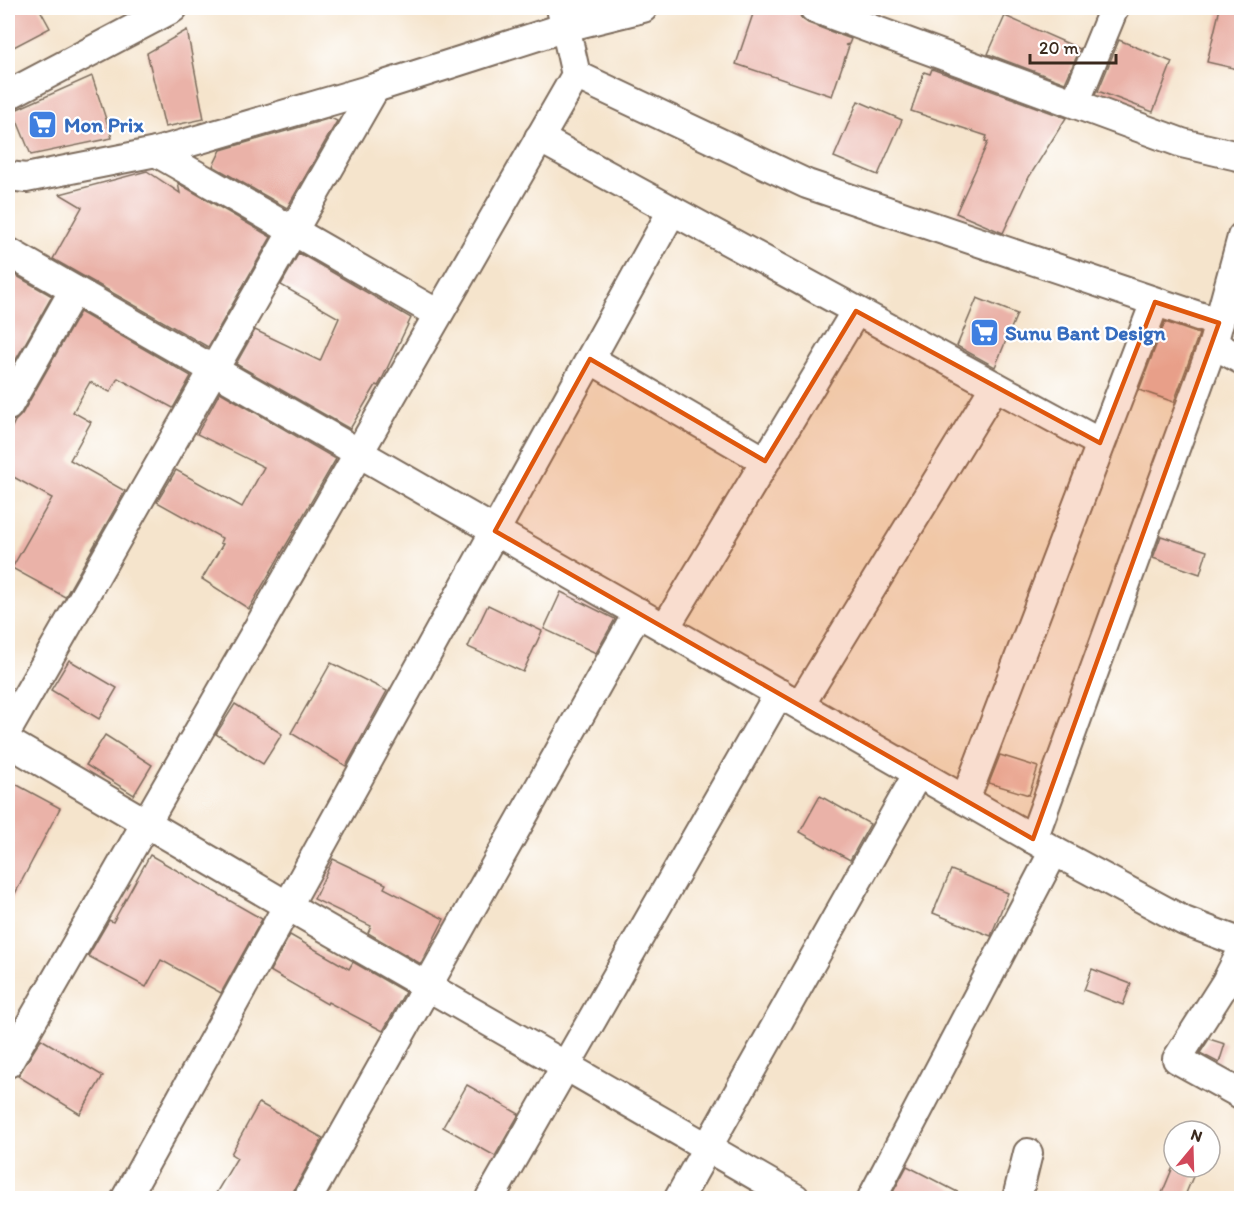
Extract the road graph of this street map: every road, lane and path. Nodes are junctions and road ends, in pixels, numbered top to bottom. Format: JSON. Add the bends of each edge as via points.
{"nodes":[{"id":1,"x":173,"y":8,"type":"edge"},
{"id":2,"x":643,"y":8,"type":"edge"},
{"id":3,"x":814,"y":8,"type":"edge"},
{"id":4,"x":1114,"y":8,"type":"edge"},
{"id":5,"x":564,"y":17,"type":"edge"},
{"id":6,"x":576,"y":75,"type":"junction"},
{"id":7,"x":375,"y":88,"type":"junction"},
{"id":8,"x":8,"y":95,"type":"edge"},
{"id":9,"x":1075,"y":103,"type":"junction"},
{"id":10,"x":539,"y":138,"type":"junction"},
{"id":11,"x":156,"y":152,"type":"junction"},
{"id":12,"x":1242,"y":157,"type":"edge"},
{"id":13,"x":8,"y":176,"type":"edge"},
{"id":14,"x":672,"y":211,"type":"junction"},
{"id":15,"x":293,"y":231,"type":"junction"},
{"id":16,"x":1242,"y":237,"type":"edge"},
{"id":17,"x":8,"y":252,"type":"edge"},
{"id":18,"x":75,"y":290,"type":"junction"},
{"id":19,"x":1155,"y":302,"type":"junction"},
{"id":20,"x":856,"y":311,"type":"junction"},
{"id":21,"x":438,"y":314,"type":"junction"},
{"id":22,"x":1225,"y":316,"type":"edge"},
{"id":23,"x":590,"y":359,"type":"junction"},
{"id":24,"x":1242,"y":360,"type":"edge"},
{"id":25,"x":213,"y":370,"type":"junction"},
{"id":26,"x":995,"y":386,"type":"junction"},
{"id":27,"x":8,"y":406,"type":"edge"},
{"id":28,"x":1100,"y":443,"type":"junction"},
{"id":29,"x":358,"y":453,"type":"junction"},
{"id":30,"x":765,"y":460,"type":"junction"},
{"id":31,"x":495,"y":531,"type":"junction"},
{"id":32,"x":638,"y":612,"type":"junction"},
{"id":33,"x":665,"y":628,"type":"junction"},
{"id":34,"x":789,"y":699,"type":"junction"},
{"id":35,"x":8,"y":729,"type":"edge"},
{"id":36,"x":8,"y":742,"type":"edge"},
{"id":37,"x":918,"y":773,"type":"junction"},
{"id":38,"x":965,"y":800,"type":"junction"},
{"id":39,"x":146,"y":822,"type":"junction"},
{"id":40,"x":1044,"y":845,"type":"junction"},
{"id":41,"x":288,"y":906,"type":"junction"},
{"id":42,"x":1242,"y":943,"type":"edge"},
{"id":43,"x":1242,"y":951,"type":"edge"},
{"id":44,"x":428,"y":986,"type":"junction"},
{"id":45,"x":8,"y":1063,"type":"edge"},
{"id":46,"x":566,"y":1065,"type":"junction"},
{"id":47,"x":1242,"y":1095,"type":"edge"},
{"id":48,"x":708,"y":1148,"type":"junction"},
{"id":49,"x":1028,"y":1152,"type":"dead end"},
{"id":50,"x":126,"y":1198,"type":"edge"},
{"id":51,"x":308,"y":1198,"type":"edge"},
{"id":52,"x":490,"y":1198,"type":"edge"},
{"id":53,"x":679,"y":1198,"type":"edge"},
{"id":54,"x":795,"y":1198,"type":"edge"},
{"id":55,"x":872,"y":1198,"type":"edge"},
{"id":56,"x":1017,"y":1198,"type":"edge"}],
"edges":[{"from":1,"to":8,"type":"street"},
{"from":2,"to":5,"type":"street"},
{"from":3,"to":9,"type":"street"},
{"from":4,"to":9,"type":"street"},
{"from":5,"to":6,"type":"street"},
{"from":5,"to":7,"type":"street"},
{"from":6,"to":10,"type":"street"},
{"from":6,"to":19,"type":"street","via":[[807,184]]},
{"from":7,"to":11,"type":"street"},
{"from":7,"to":15,"type":"street"},
{"from":9,"to":12,"type":"street","via":[[1182,143]]},
{"from":10,"to":14,"type":"street"},
{"from":10,"to":21,"type":"street"},
{"from":11,"to":13,"type":"street","via":[[26,178]]},
{"from":11,"to":15,"type":"street"},
{"from":14,"to":20,"type":"street"},
{"from":14,"to":23,"type":"street"},
{"from":15,"to":21,"type":"street"},
{"from":15,"to":25,"type":"street"},
{"from":16,"to":22,"type":"street"},
{"from":17,"to":18,"type":"street"},
{"from":18,"to":25,"type":"street"},
{"from":18,"to":27,"type":"street"},
{"from":19,"to":22,"type":"street"},
{"from":19,"to":28,"type":"street"},
{"from":20,"to":26,"type":"street"},
{"from":20,"to":30,"type":"street"},
{"from":21,"to":29,"type":"street"},
{"from":22,"to":24,"type":"street"},
{"from":22,"to":40,"type":"street"},
{"from":23,"to":30,"type":"street"},
{"from":23,"to":31,"type":"street"},
{"from":25,"to":29,"type":"street"},
{"from":25,"to":35,"type":"street"},
{"from":26,"to":28,"type":"street"},
{"from":26,"to":34,"type":"street"},
{"from":28,"to":38,"type":"street"},
{"from":29,"to":31,"type":"street"},
{"from":29,"to":39,"type":"street"},
{"from":30,"to":33,"type":"street"},
{"from":31,"to":32,"type":"street"},
{"from":31,"to":41,"type":"street"},
{"from":32,"to":33,"type":"street"},
{"from":32,"to":44,"type":"street"},
{"from":33,"to":34,"type":"street"},
{"from":34,"to":37,"type":"street"},
{"from":34,"to":46,"type":"street"},
{"from":36,"to":39,"type":"street"},
{"from":37,"to":38,"type":"street"},
{"from":37,"to":48,"type":"street"},
{"from":38,"to":40,"type":"street"},
{"from":39,"to":41,"type":"street"},
{"from":39,"to":45,"type":"street"},
{"from":40,"to":42,"type":"street","via":[[1184,921]]},
{"from":40,"to":55,"type":"street"},
{"from":41,"to":44,"type":"street"},
{"from":41,"to":50,"type":"street"},
{"from":43,"to":47,"type":"street","via":[[1177,1059]]},
{"from":44,"to":46,"type":"street"},
{"from":44,"to":51,"type":"street"},
{"from":46,"to":48,"type":"street"},
{"from":46,"to":52,"type":"street"},
{"from":48,"to":53,"type":"street"},
{"from":48,"to":54,"type":"street"},
{"from":49,"to":56,"type":"street"}]}
